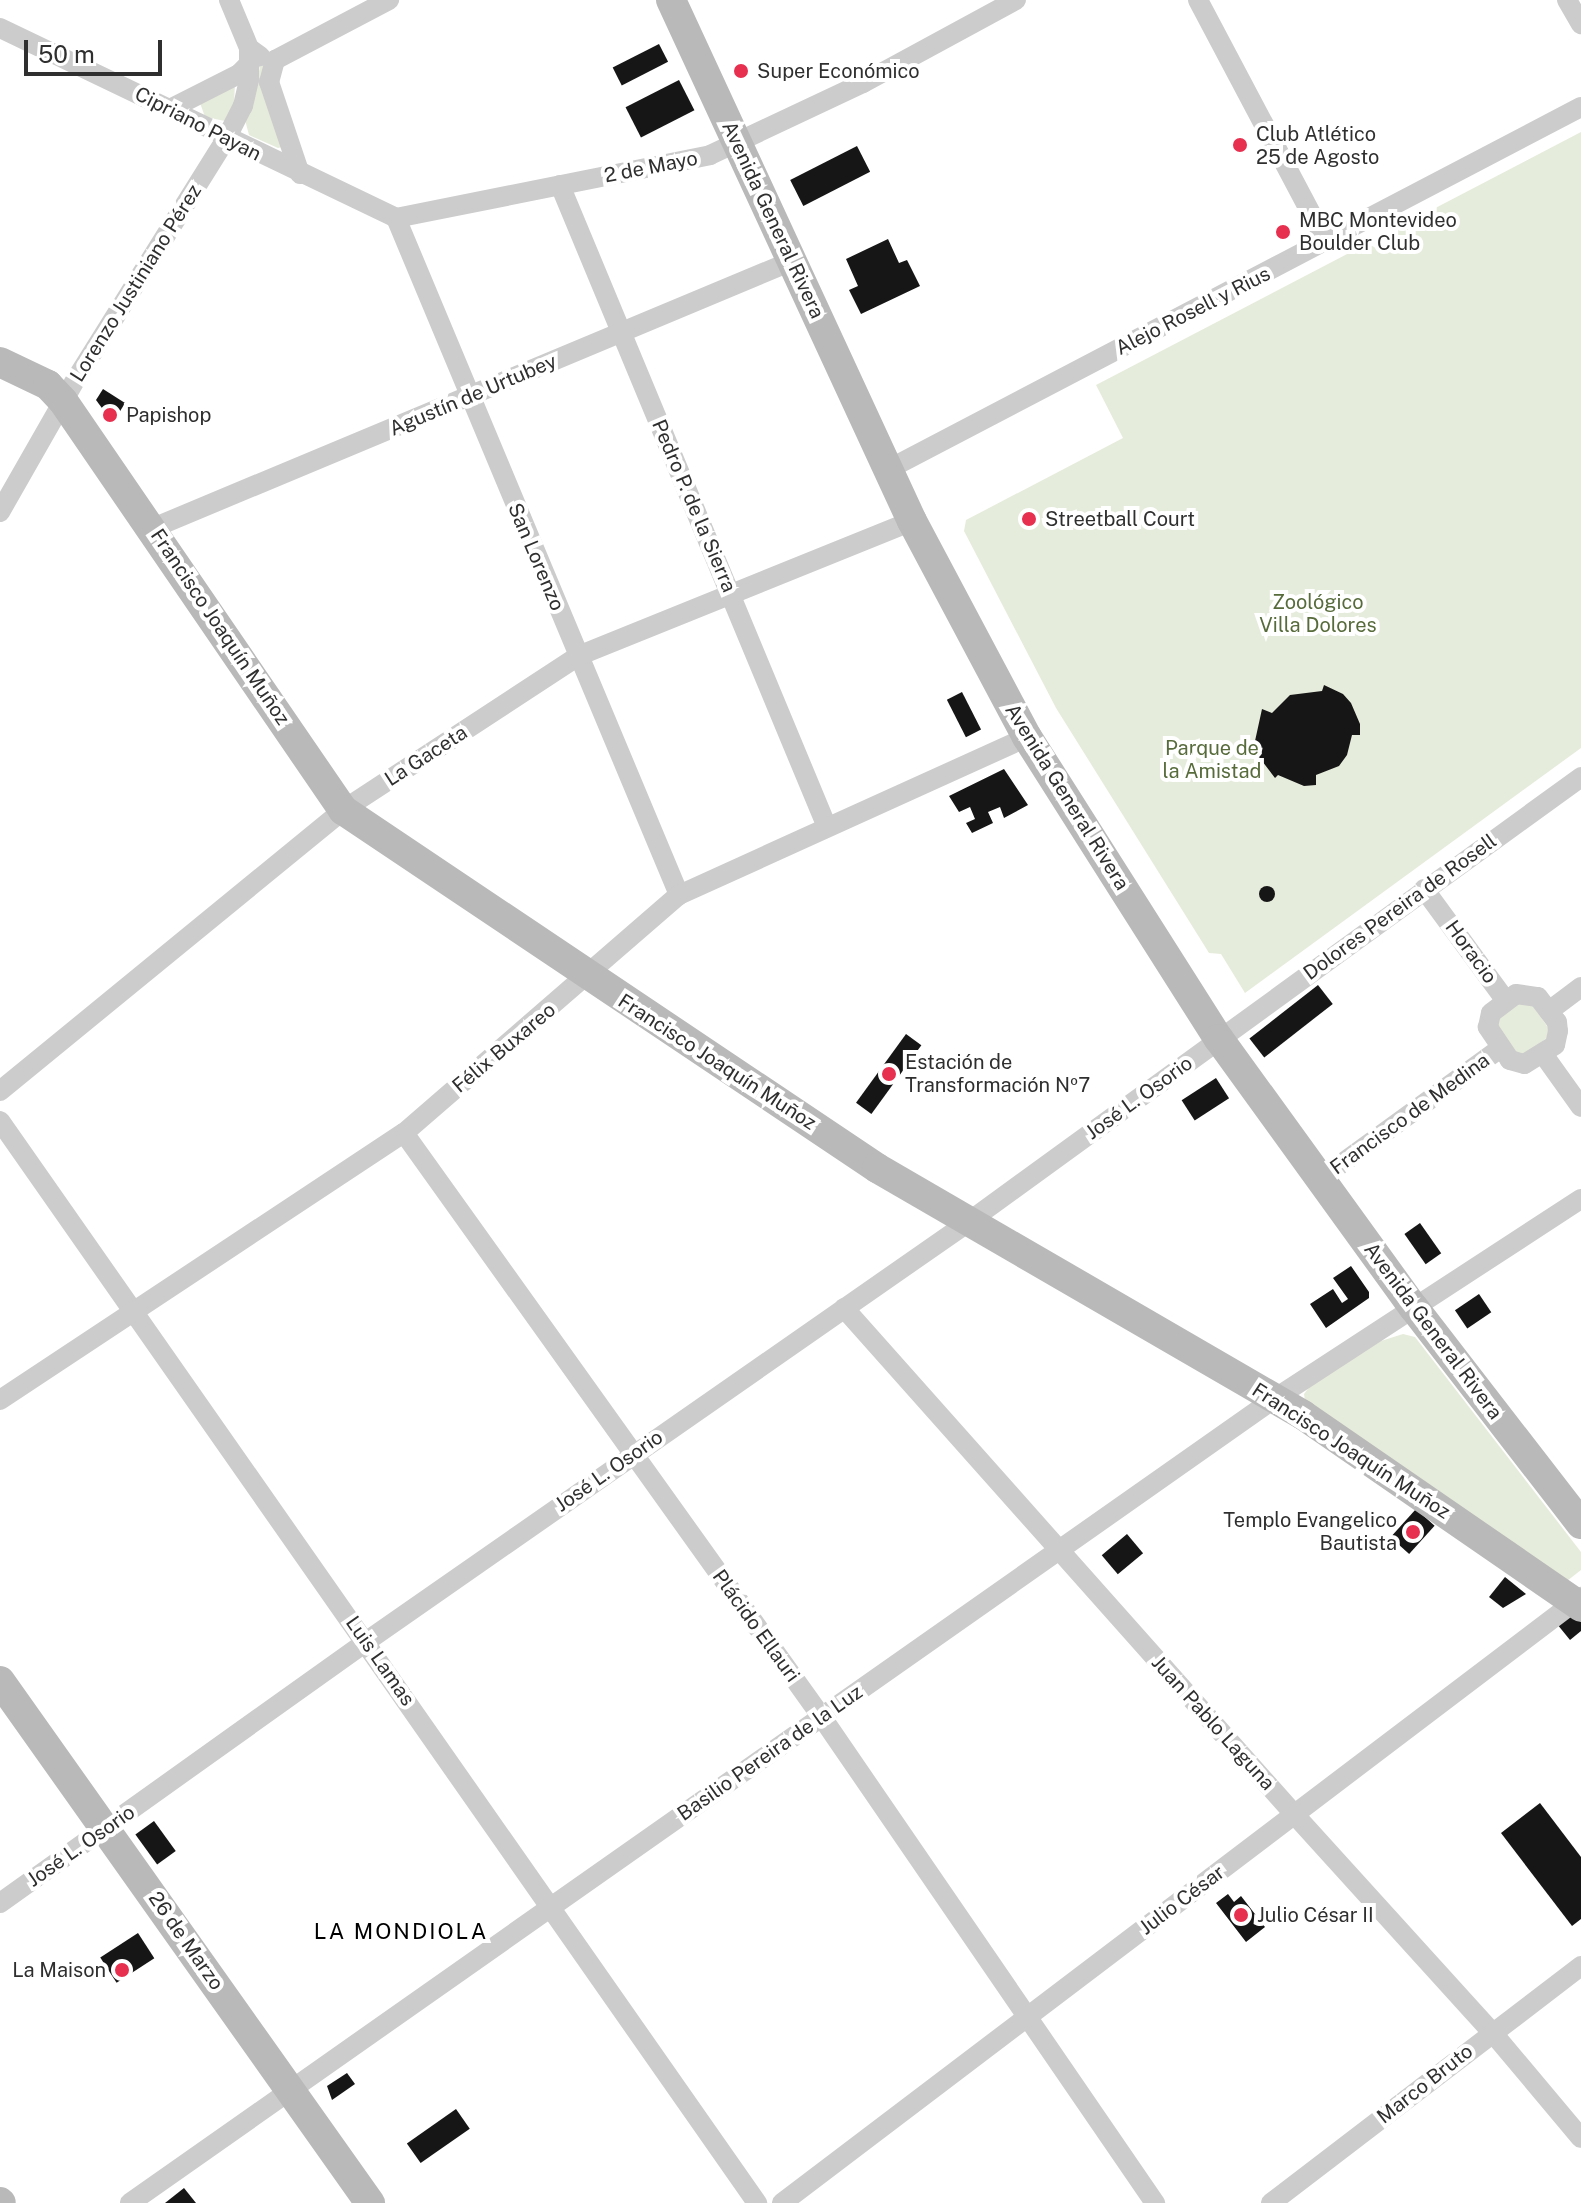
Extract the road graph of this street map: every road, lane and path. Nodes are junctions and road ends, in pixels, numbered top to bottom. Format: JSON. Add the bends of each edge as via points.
{"nodes":[{"id":1,"x":229,"y":0,"type":"edge"},
{"id":2,"x":389,"y":0,"type":"edge"},
{"id":3,"x":671,"y":0,"type":"edge"},
{"id":4,"x":1016,"y":0,"type":"edge"},
{"id":5,"x":1198,"y":0,"type":"edge"},
{"id":6,"x":1567,"y":0,"type":"edge"},
{"id":7,"x":1581,"y":24,"type":"edge"},
{"id":8,"x":0,"y":28,"type":"edge"},
{"id":9,"x":249,"y":56,"type":"junction"},
{"id":10,"x":275,"y":60,"type":"junction"},
{"id":11,"x":1581,"y":107,"type":"edge"},
{"id":12,"x":170,"y":109,"type":"junction"},
{"id":13,"x":226,"y":139,"type":"junction"},
{"id":14,"x":738,"y":144,"type":"junction"},
{"id":15,"x":300,"y":174,"type":"junction"},
{"id":16,"x":560,"y":185,"type":"junction"},
{"id":17,"x":396,"y":218,"type":"junction"},
{"id":18,"x":1326,"y":242,"type":"junction"},
{"id":19,"x":792,"y":261,"type":"junction"},
{"id":20,"x":622,"y":332,"type":"junction"},
{"id":21,"x":0,"y":362,"type":"edge"},
{"id":22,"x":469,"y":397,"type":"junction"},
{"id":23,"x":63,"y":401,"type":"junction"},
{"id":24,"x":889,"y":469,"type":"junction"},
{"id":25,"x":0,"y":512,"type":"edge"},
{"id":26,"x":912,"y":521,"type":"junction"},
{"id":27,"x":153,"y":528,"type":"junction"},
{"id":28,"x":731,"y":594,"type":"junction"},
{"id":29,"x":578,"y":656,"type":"junction"},
{"id":30,"x":1027,"y":737,"type":"junction"},
{"id":31,"x":1581,"y":777,"type":"edge"},
{"id":32,"x":343,"y":810,"type":"junction"},
{"id":33,"x":827,"y":827,"type":"junction"},
{"id":34,"x":1424,"y":889,"type":"junction"},
{"id":35,"x":679,"y":895,"type":"junction"},
{"id":36,"x":587,"y":977,"type":"junction"},
{"id":37,"x":1581,"y":987,"type":"edge"},
{"id":38,"x":1506,"y":1001,"type":"junction"},
{"id":39,"x":1553,"y":1016,"type":"junction"},
{"id":40,"x":1219,"y":1039,"type":"junction"},
{"id":41,"x":1501,"y":1048,"type":"junction"},
{"id":42,"x":1543,"y":1054,"type":"junction"},
{"id":43,"x":0,"y":1091,"type":"edge"},
{"id":44,"x":1581,"y":1107,"type":"edge"},
{"id":45,"x":0,"y":1121,"type":"edge"},
{"id":46,"x":404,"y":1133,"type":"junction"},
{"id":47,"x":1319,"y":1180,"type":"junction"},
{"id":48,"x":1581,"y":1199,"type":"edge"},
{"id":49,"x":967,"y":1223,"type":"junction"},
{"id":50,"x":844,"y":1308,"type":"junction"},
{"id":51,"x":1414,"y":1308,"type":"junction"},
{"id":52,"x":133,"y":1310,"type":"junction"},
{"id":53,"x":1274,"y":1399,"type":"junction"},
{"id":54,"x":0,"y":1400,"type":"edge"},
{"id":55,"x":633,"y":1454,"type":"junction"},
{"id":56,"x":1581,"y":1524,"type":"edge"},
{"id":57,"x":1060,"y":1551,"type":"junction"},
{"id":58,"x":1579,"y":1602,"type":"edge"},
{"id":59,"x":367,"y":1641,"type":"junction"},
{"id":60,"x":0,"y":1681,"type":"edge"},
{"id":61,"x":821,"y":1716,"type":"junction"},
{"id":62,"x":1294,"y":1814,"type":"junction"},
{"id":63,"x":106,"y":1828,"type":"junction"},
{"id":64,"x":0,"y":1903,"type":"edge"},
{"id":65,"x":551,"y":1907,"type":"junction"},
{"id":66,"x":1581,"y":1966,"type":"edge"},
{"id":67,"x":1027,"y":2017,"type":"junction"},
{"id":68,"x":1492,"y":2032,"type":"junction"},
{"id":69,"x":291,"y":2090,"type":"junction"},
{"id":70,"x":1581,"y":2138,"type":"edge"},
{"id":71,"x":130,"y":2203,"type":"edge"},
{"id":72,"x":370,"y":2203,"type":"edge"},
{"id":73,"x":757,"y":2203,"type":"edge"},
{"id":74,"x":782,"y":2203,"type":"edge"},
{"id":75,"x":1155,"y":2203,"type":"edge"},
{"id":76,"x":1271,"y":2203,"type":"edge"}],
"edges":[{"from":1,"to":9,"type":"street"},
{"from":2,"to":10,"type":"street"},
{"from":3,"to":14,"type":"street","name":"Avenida General Rivera"},
{"from":4,"to":14,"type":"street","name":"2 de Mayo"},
{"from":5,"to":18,"type":"street"},
{"from":6,"to":7,"type":"street"},
{"from":8,"to":12,"type":"street","name":"Cipriano Payan"},
{"from":9,"to":10,"type":"street"},
{"from":9,"to":12,"type":"street","via":[[239,74]]},
{"from":9,"to":13,"type":"street","name":"Lorenzo Justiniano Pérez","via":[[243,106]]},
{"from":10,"to":15,"type":"street","via":[[269,82]]},
{"from":11,"to":18,"type":"street","name":"Alejo Rosell y Rius"},
{"from":12,"to":13,"type":"street","name":"Cipriano Payan"},
{"from":13,"to":15,"type":"street","name":"Cipriano Payan"},
{"from":13,"to":23,"type":"street","name":"Lorenzo Justiniano Pérez"},
{"from":14,"to":16,"type":"street","name":"2 de Mayo","via":[[710,155]]},
{"from":14,"to":19,"type":"street","name":"Avenida General Rivera"},
{"from":15,"to":17,"type":"street","name":"Cipriano Payan"},
{"from":16,"to":17,"type":"street","name":"2 de Mayo"},
{"from":16,"to":20,"type":"street","name":"Pedro P. de la Sierra"},
{"from":17,"to":22,"type":"street","name":"San Lorenzo"},
{"from":18,"to":24,"type":"street","name":"Alejo Rosell y Rius"},
{"from":19,"to":20,"type":"street","name":"Agustín de Urtubey"},
{"from":19,"to":24,"type":"street","name":"Avenida General Rivera"},
{"from":20,"to":22,"type":"street","name":"Agustín de Urtubey"},
{"from":20,"to":28,"type":"street","name":"Pedro P. de la Sierra"},
{"from":21,"to":23,"type":"street","name":"Francisco Joaquín Muñoz","via":[[48,385]]},
{"from":22,"to":27,"type":"street","name":"Agustín de Urtubey"},
{"from":22,"to":29,"type":"street","name":"San Lorenzo"},
{"from":23,"to":25,"type":"street","name":"Lorenzo Justiniano Pérez"},
{"from":23,"to":27,"type":"street","name":"Francisco Joaquín Muñoz"},
{"from":24,"to":26,"type":"street","name":"Avenida General Rivera"},
{"from":26,"to":28,"type":"street","name":"La Gaceta"},
{"from":26,"to":30,"type":"street","name":"Avenida General Rivera"},
{"from":27,"to":32,"type":"street","name":"Francisco Joaquín Muñoz"},
{"from":28,"to":29,"type":"street","name":"La Gaceta"},
{"from":28,"to":33,"type":"street","name":"Pedro P. de la Sierra"},
{"from":29,"to":32,"type":"street","name":"La Gaceta"},
{"from":29,"to":35,"type":"street","name":"San Lorenzo"},
{"from":30,"to":33,"type":"street","name":"Félix Buxareo"},
{"from":30,"to":40,"type":"street","name":"Avenida General Rivera"},
{"from":31,"to":34,"type":"street","name":"Dolores Pereira de Rosell"},
{"from":32,"to":36,"type":"street","name":"Francisco Joaquín Muñoz"},
{"from":32,"to":43,"type":"street","name":"La Gaceta"},
{"from":33,"to":35,"type":"street","name":"Félix Buxareo"},
{"from":34,"to":38,"type":"street","name":"Horacio"},
{"from":34,"to":40,"type":"street","name":"Dolores Pereira de Rosell"},
{"from":35,"to":36,"type":"street","name":"Félix Buxareo"},
{"from":36,"to":46,"type":"street","name":"Félix Buxareo"},
{"from":36,"to":49,"type":"street","name":"Francisco Joaquín Muñoz"},
{"from":37,"to":39,"type":"street"},
{"from":38,"to":39,"type":"street","name":"Horacio","via":[[1528,993]]},
{"from":38,"to":41,"type":"street","name":"Francisco de Medina","via":[[1491,1013],[1488,1027]]},
{"from":39,"to":42,"type":"street","via":[[1558,1038]]},
{"from":40,"to":47,"type":"street","name":"Avenida General Rivera"},
{"from":40,"to":49,"type":"street","name":"José L. Osorio"},
{"from":41,"to":42,"type":"street","name":"Francisco de Medina","via":[[1524,1064]]},
{"from":41,"to":47,"type":"street","name":"Francisco de Medina"},
{"from":42,"to":44,"type":"street"},
{"from":45,"to":52,"type":"street","name":"Luis Lamas"},
{"from":46,"to":52,"type":"street","name":"Félix Buxareo"},
{"from":46,"to":55,"type":"street","name":"Plácido Ellauri"},
{"from":47,"to":51,"type":"street","name":"Avenida General Rivera"},
{"from":48,"to":51,"type":"street","name":"Basilio Pereira de la Luz"},
{"from":49,"to":50,"type":"street","name":"José L. Osorio"},
{"from":49,"to":53,"type":"street","name":"Francisco Joaquín Muñoz"},
{"from":50,"to":55,"type":"street","name":"José L. Osorio"},
{"from":50,"to":57,"type":"street","name":"Juan Pablo Laguna"},
{"from":51,"to":53,"type":"street","name":"Basilio Pereira de la Luz"},
{"from":51,"to":56,"type":"street","name":"Avenida General Rivera"},
{"from":52,"to":54,"type":"street","name":"Félix Buxareo"},
{"from":52,"to":59,"type":"street","name":"Luis Lamas"},
{"from":53,"to":57,"type":"street","name":"Basilio Pereira de la Luz"},
{"from":53,"to":58,"type":"street","name":"Francisco Joaquín Muñoz"},
{"from":55,"to":59,"type":"street","name":"José L. Osorio"},
{"from":55,"to":61,"type":"street","name":"Plácido Ellauri"},
{"from":57,"to":61,"type":"street","name":"Basilio Pereira de la Luz"},
{"from":57,"to":62,"type":"street","name":"Juan Pablo Laguna"},
{"from":58,"to":62,"type":"street","name":"Julio César"},
{"from":59,"to":63,"type":"street","name":"José L. Osorio"},
{"from":59,"to":65,"type":"street","name":"Luis Lamas"},
{"from":60,"to":63,"type":"street","name":"26 de Marzo"},
{"from":61,"to":65,"type":"street","name":"Basilio Pereira de la Luz"},
{"from":61,"to":67,"type":"street","name":"Plácido Ellauri"},
{"from":62,"to":67,"type":"street","name":"Julio César"},
{"from":62,"to":68,"type":"street","name":"Juan Pablo Laguna"},
{"from":63,"to":64,"type":"street","name":"José L. Osorio"},
{"from":63,"to":69,"type":"street","name":"26 de Marzo"},
{"from":65,"to":69,"type":"street","name":"Basilio Pereira de la Luz"},
{"from":65,"to":73,"type":"street","name":"Luis Lamas"},
{"from":66,"to":68,"type":"street","name":"Marco Bruto"},
{"from":67,"to":74,"type":"street","name":"Julio César"},
{"from":67,"to":75,"type":"street","name":"Plácido Ellauri"},
{"from":68,"to":70,"type":"street","name":"Juan Pablo Laguna"},
{"from":68,"to":76,"type":"street","name":"Marco Bruto"},
{"from":69,"to":71,"type":"street","name":"Basilio Pereira de la Luz"},
{"from":69,"to":72,"type":"street","name":"26 de Marzo"}]}
